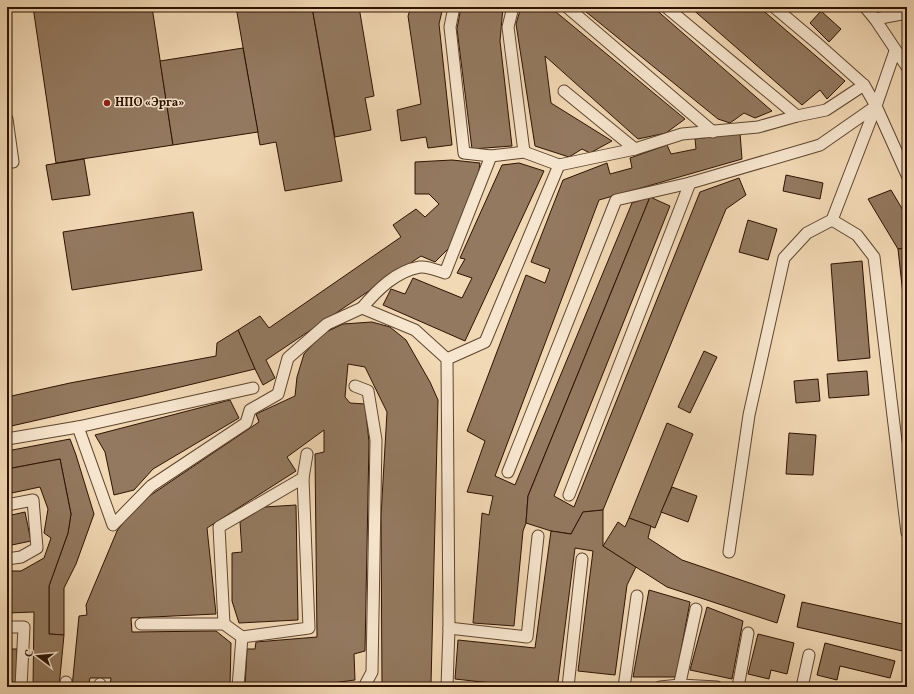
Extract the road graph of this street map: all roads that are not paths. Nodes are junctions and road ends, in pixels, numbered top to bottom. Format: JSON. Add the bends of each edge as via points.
{"nodes":[{"id":1,"x":454,"y":7,"type":"edge"},
{"id":2,"x":513,"y":7,"type":"edge"},
{"id":3,"x":567,"y":7,"type":"edge"},
{"id":4,"x":666,"y":7,"type":"edge"},
{"id":5,"x":774,"y":7,"type":"edge"},
{"id":6,"x":865,"y":7,"type":"edge"},
{"id":7,"x":907,"y":13,"type":"edge"},
{"id":8,"x":875,"y":19,"type":"junction"},
{"id":9,"x":895,"y":51,"type":"junction"},
{"id":10,"x":907,"y":67,"type":"edge"},
{"id":11,"x":864,"y":85,"type":"junction"},
{"id":12,"x":564,"y":91,"type":"dead end"},
{"id":13,"x":876,"y":106,"type":"junction"},
{"id":14,"x":796,"y":116,"type":"junction"},
{"id":15,"x":7,"y":119,"type":"edge"},
{"id":16,"x":713,"y":132,"type":"junction"},
{"id":17,"x":635,"y":149,"type":"junction"},
{"id":18,"x":524,"y":152,"type":"junction"},
{"id":19,"x":491,"y":156,"type":"junction"},
{"id":20,"x":13,"y":162,"type":"dead end"},
{"id":21,"x":559,"y":165,"type":"junction"},
{"id":22,"x":907,"y":175,"type":"edge"},
{"id":23,"x":690,"y":183,"type":"junction"},
{"id":24,"x":832,"y":220,"type":"junction"},
{"id":25,"x":362,"y":308,"type":"junction"},
{"id":26,"x":447,"y":359,"type":"junction"},
{"id":27,"x":355,"y":386,"type":"dead end"},
{"id":28,"x":253,"y":388,"type":"dead end"},
{"id":29,"x":78,"y":427,"type":"junction"},
{"id":30,"x":7,"y":439,"type":"edge"},
{"id":31,"x":307,"y":454,"type":"dead end"},
{"id":32,"x":508,"y":472,"type":"dead end"},
{"id":33,"x":303,"y":478,"type":"junction"},
{"id":34,"x":569,"y":495,"type":"dead end"},
{"id":35,"x":7,"y":505,"type":"edge"},
{"id":36,"x":907,"y":533,"type":"edge"},
{"id":37,"x":538,"y":536,"type":"dead end"},
{"id":38,"x":729,"y":552,"type":"dead end"},
{"id":39,"x":7,"y":559,"type":"edge"},
{"id":40,"x":582,"y":559,"type":"dead end"},
{"id":41,"x":637,"y":596,"type":"dead end"},
{"id":42,"x":696,"y":609,"type":"dead end"},
{"id":43,"x":141,"y":624,"type":"dead end"},
{"id":44,"x":224,"y":624,"type":"junction"},
{"id":45,"x":7,"y":627,"type":"edge"},
{"id":46,"x":449,"y":628,"type":"junction"},
{"id":47,"x":748,"y":633,"type":"dead end"},
{"id":48,"x":242,"y":637,"type":"junction"},
{"id":49,"x":809,"y":655,"type":"dead end"},
{"id":50,"x":679,"y":686,"type":"edge"},
{"id":51,"x":21,"y":687,"type":"edge"},
{"id":52,"x":238,"y":687,"type":"edge"},
{"id":53,"x":364,"y":687,"type":"edge"},
{"id":54,"x":448,"y":687,"type":"edge"},
{"id":55,"x":568,"y":687,"type":"edge"},
{"id":56,"x":624,"y":687,"type":"edge"},
{"id":57,"x":660,"y":687,"type":"edge"},
{"id":58,"x":717,"y":687,"type":"edge"},
{"id":59,"x":738,"y":687,"type":"edge"},
{"id":60,"x":802,"y":687,"type":"edge"}],
"edges":[{"from":1,"to":19,"type":"lane","via":[[450,27],[464,153]]},
{"from":2,"to":18,"type":"lane","via":[[508,27]]},
{"from":3,"to":16,"type":"lane"},
{"from":4,"to":14,"type":"lane"},
{"from":5,"to":11,"type":"lane"},
{"from":6,"to":8,"type":"lane"},
{"from":7,"to":8,"type":"lane"},
{"from":8,"to":9,"type":"lane"},
{"from":9,"to":10,"type":"lane"},
{"from":9,"to":13,"type":"lane"},
{"from":11,"to":13,"type":"lane"},
{"from":11,"to":14,"type":"lane","via":[[826,110]]},
{"from":12,"to":17,"type":"lane"},
{"from":13,"to":22,"type":"lane"},
{"from":13,"to":23,"type":"lane","via":[[820,145]]},
{"from":13,"to":24,"type":"lane"},
{"from":14,"to":16,"type":"lane","via":[[758,127]]},
{"from":15,"to":20,"type":"lane"},
{"from":16,"to":17,"type":"lane","via":[[682,134]]},
{"from":17,"to":21,"type":"lane"},
{"from":18,"to":19,"type":"lane"},
{"from":18,"to":21,"type":"lane"},
{"from":19,"to":25,"type":"lane","via":[[445,273],[421,267],[401,274],[379,289]]},
{"from":21,"to":26,"type":"lane","via":[[485,342]]},
{"from":23,"to":32,"type":"lane","via":[[616,200]]},
{"from":23,"to":34,"type":"lane"},
{"from":24,"to":36,"type":"lane","via":[[857,235],[874,257]]},
{"from":24,"to":38,"type":"lane","via":[[807,233],[784,258],[749,415]]},
{"from":25,"to":26,"type":"lane","via":[[416,330]]},
{"from":25,"to":29,"type":"lane","via":[[327,324],[299,348],[288,358],[278,394],[250,410],[246,423],[151,486],[113,525]]},
{"from":26,"to":46,"type":"lane"},
{"from":27,"to":53,"type":"lane","via":[[368,391],[376,440],[372,672]]},
{"from":28,"to":29,"type":"lane"},
{"from":29,"to":30,"type":"lane"},
{"from":31,"to":33,"type":"lane"},
{"from":33,"to":44,"type":"lane","via":[[219,527]]},
{"from":33,"to":48,"type":"lane","via":[[308,628]]},
{"from":35,"to":39,"type":"lane","via":[[34,500],[37,548],[21,557]]},
{"from":37,"to":46,"type":"lane","via":[[526,637]]},
{"from":40,"to":55,"type":"lane"},
{"from":41,"to":56,"type":"lane"},
{"from":42,"to":50,"type":"lane"},
{"from":43,"to":44,"type":"lane"},
{"from":44,"to":48,"type":"lane"},
{"from":45,"to":51,"type":"lane","via":[[24,627]]},
{"from":46,"to":54,"type":"lane"},
{"from":47,"to":59,"type":"lane"},
{"from":48,"to":52,"type":"lane"},
{"from":49,"to":60,"type":"lane"},
{"from":50,"to":57,"type":"lane"},
{"from":50,"to":58,"type":"lane"}]}
